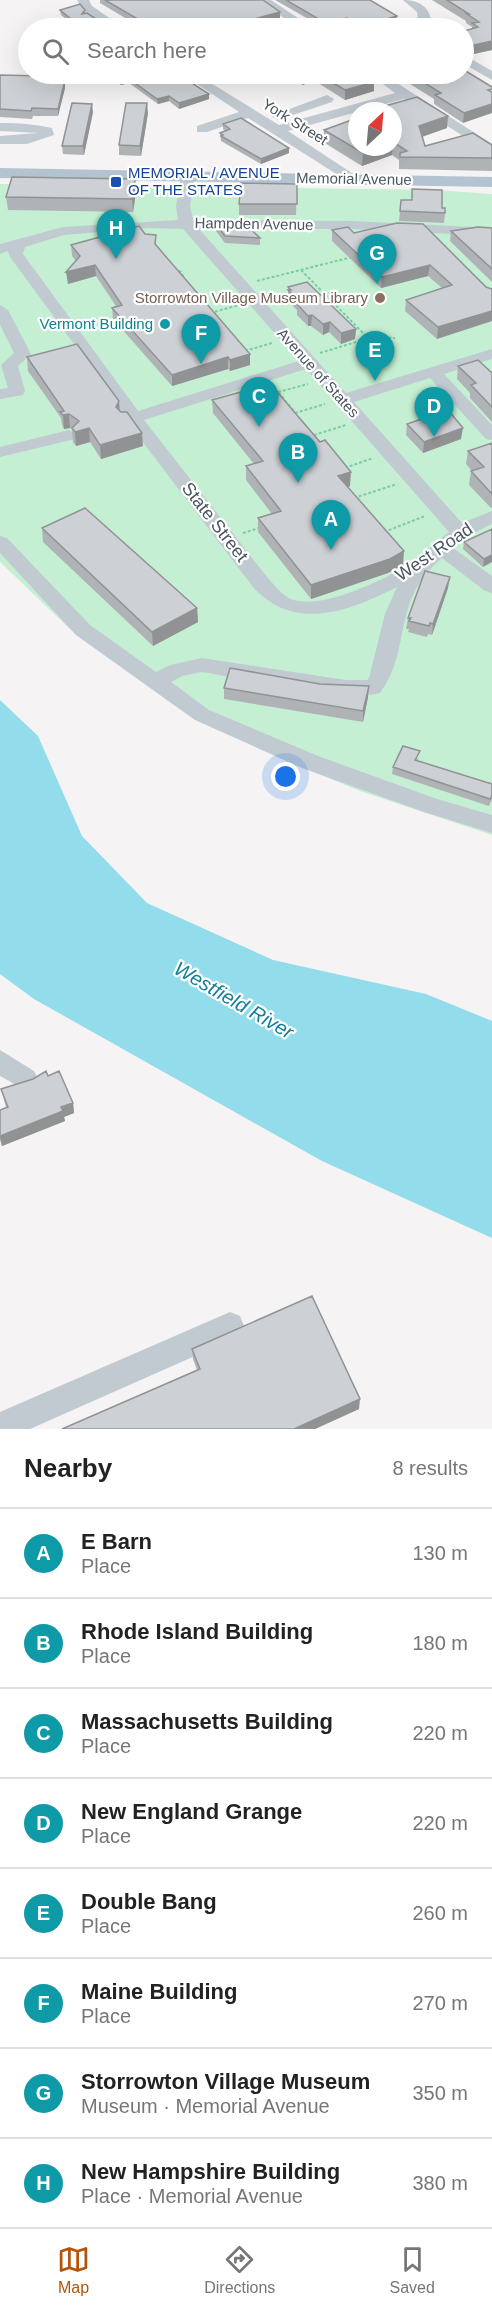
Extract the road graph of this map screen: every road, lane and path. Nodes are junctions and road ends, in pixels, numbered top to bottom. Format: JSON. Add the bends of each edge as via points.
{"nodes":[{"id":1,"x":83,"y":0,"type":"edge"},
{"id":2,"x":263,"y":0,"type":"edge"},
{"id":3,"x":409,"y":0,"type":"edge"},
{"id":4,"x":102,"y":18,"type":"edge"},
{"id":5,"x":291,"y":18,"type":"edge"},
{"id":6,"x":426,"y":18,"type":"edge"},
{"id":7,"x":474,"y":65,"type":"edge"},
{"id":8,"x":492,"y":76,"type":"edge"},
{"id":9,"x":205,"y":84,"type":"edge"},
{"id":10,"x":390,"y":84,"type":"edge"},
{"id":11,"x":406,"y":94,"type":"junction"},
{"id":12,"x":327,"y":99,"type":"dead end"},
{"id":13,"x":395,"y":102,"type":"edge"},
{"id":14,"x":420,"y":103,"type":"junction"},
{"id":15,"x":402,"y":104,"type":"edge"},
{"id":16,"x":250,"y":113,"type":"junction"},
{"id":17,"x":348,"y":114,"type":"edge"},
{"id":18,"x":263,"y":121,"type":"junction"},
{"id":19,"x":0,"y":127,"type":"edge"},
{"id":20,"x":202,"y":129,"type":"dead end"},
{"id":21,"x":277,"y":130,"type":"junction"},
{"id":22,"x":318,"y":136,"type":"dead end"},
{"id":23,"x":0,"y":140,"type":"edge"},
{"id":24,"x":299,"y":143,"type":"junction"},
{"id":25,"x":492,"y":150,"type":"edge"},
{"id":26,"x":0,"y":173,"type":"edge"},
{"id":27,"x":188,"y":176,"type":"junction"},
{"id":28,"x":354,"y":179,"type":"junction"},
{"id":29,"x":492,"y":182,"type":"edge"},
{"id":30,"x":186,"y":223,"type":"junction"},
{"id":31,"x":427,"y":228,"type":"junction"},
{"id":32,"x":492,"y":232,"type":"edge"},
{"id":33,"x":18,"y":245,"type":"junction"},
{"id":34,"x":443,"y":248,"type":"edge"},
{"id":35,"x":0,"y":249,"type":"edge"},
{"id":36,"x":356,"y":256,"type":"edge"},
{"id":37,"x":172,"y":268,"type":"edge"},
{"id":38,"x":301,"y":270,"type":"junction"},
{"id":39,"x":241,"y":285,"type":"junction"},
{"id":40,"x":188,"y":287,"type":"edge"},
{"id":41,"x":254,"y":301,"type":"junction"},
{"id":42,"x":202,"y":307,"type":"edge"},
{"id":43,"x":0,"y":310,"type":"edge"},
{"id":44,"x":209,"y":314,"type":"junction"},
{"id":45,"x":214,"y":320,"type":"edge"},
{"id":46,"x":366,"y":336,"type":"junction"},
{"id":47,"x":287,"y":338,"type":"junction"},
{"id":48,"x":395,"y":338,"type":"dead end"},
{"id":49,"x":241,"y":346,"type":"edge"},
{"id":50,"x":245,"y":351,"type":"junction"},
{"id":51,"x":492,"y":354,"type":"edge"},
{"id":52,"x":307,"y":361,"type":"junction"},
{"id":53,"x":433,"y":372,"type":"junction"},
{"id":54,"x":260,"y":379,"type":"junction"},
{"id":55,"x":323,"y":379,"type":"junction"},
{"id":56,"x":278,"y":392,"type":"junction"},
{"id":57,"x":0,"y":394,"type":"edge"},
{"id":58,"x":341,"y":400,"type":"junction"},
{"id":59,"x":296,"y":413,"type":"junction"},
{"id":60,"x":131,"y":418,"type":"junction"},
{"id":61,"x":302,"y":421,"type":"edge"},
{"id":62,"x":360,"y":421,"type":"junction"},
{"id":63,"x":308,"y":428,"type":"edge"},
{"id":64,"x":69,"y":435,"type":"dead end"},
{"id":65,"x":314,"y":435,"type":"junction"},
{"id":66,"x":492,"y":435,"type":"edge"},
{"id":67,"x":321,"y":444,"type":"edge"},
{"id":68,"x":0,"y":452,"type":"edge"},
{"id":69,"x":389,"y":453,"type":"junction"},
{"id":70,"x":343,"y":469,"type":"edge"},
{"id":71,"x":413,"y":479,"type":"junction"},
{"id":72,"x":347,"y":500,"type":"edge"},
{"id":73,"x":441,"y":510,"type":"junction"},
{"id":74,"x":492,"y":517,"type":"edge"},
{"id":75,"x":260,"y":528,"type":"edge"},
{"id":76,"x":459,"y":531,"type":"junction"},
{"id":77,"x":379,"y":534,"type":"edge"},
{"id":78,"x":228,"y":538,"type":"junction"},
{"id":79,"x":0,"y":542,"type":"edge"},
{"id":80,"x":440,"y":547,"type":"junction"},
{"id":81,"x":421,"y":564,"type":"junction"},
{"id":82,"x":492,"y":586,"type":"edge"},
{"id":83,"x":308,"y":609,"type":"joint"},
{"id":84,"x":155,"y":682,"type":"junction"},
{"id":85,"x":492,"y":824,"type":"edge"},
{"id":86,"x":0,"y":1061,"type":"edge"},
{"id":87,"x":25,"y":1079,"type":"edge"},
{"id":88,"x":230,"y":1326,"type":"dead end"},
{"id":89,"x":0,"y":1427,"type":"edge"}],
"edges":[{"from":1,"to":4,"type":"street","via":[[87,8]]},
{"from":2,"to":5,"type":"street"},
{"from":3,"to":6,"type":"street","via":[[423,9]]},
{"from":7,"to":8,"type":"street"},
{"from":9,"to":16,"type":"street","name":"York Street"},
{"from":10,"to":11,"type":"street"},
{"from":11,"to":13,"type":"street"},
{"from":11,"to":14,"type":"street"},
{"from":12,"to":18,"type":"street"},
{"from":14,"to":15,"type":"street"},
{"from":14,"to":25,"type":"street"},
{"from":16,"to":18,"type":"street","name":"York Street"},
{"from":16,"to":20,"type":"street"},
{"from":17,"to":21,"type":"street"},
{"from":18,"to":21,"type":"street","name":"York Street"},
{"from":19,"to":23,"type":"street","via":[[40,129],[47,131],[47,135]]},
{"from":21,"to":24,"type":"street","name":"York Street"},
{"from":22,"to":24,"type":"street"},
{"from":24,"to":28,"type":"street","name":"York Street"},
{"from":26,"to":27,"type":"main road","name":"Memorial Avenue"},
{"from":27,"to":28,"type":"main road","name":"Memorial Avenue"},
{"from":27,"to":30,"type":"street","via":[[183,206]]},
{"from":28,"to":29,"type":"main road","name":"Memorial Avenue"},
{"from":30,"to":31,"type":"street","name":"Hampden Avenue"},
{"from":30,"to":33,"type":"street","name":"Hampden Avenue","via":[[76,229]]},
{"from":30,"to":39,"type":"street","name":"Avenue of States"},
{"from":31,"to":32,"type":"street","name":"Hampden Avenue"},
{"from":31,"to":34,"type":"street"},
{"from":33,"to":35,"type":"street","name":"Hampden Avenue"},
{"from":33,"to":60,"type":"street","name":"State Street","via":[[15,254],[116,388]]},
{"from":36,"to":38,"type":"path"},
{"from":37,"to":40,"type":"path","via":[[181,272]]},
{"from":38,"to":39,"type":"path"},
{"from":38,"to":46,"type":"path"},
{"from":39,"to":41,"type":"street","name":"Avenue of States"},
{"from":41,"to":44,"type":"path"},
{"from":41,"to":47,"type":"street","name":"Avenue of States"},
{"from":42,"to":44,"type":"path"},
{"from":43,"to":57,"type":"street","via":[[23,354],[9,365],[17,390]]},
{"from":44,"to":45,"type":"path"},
{"from":46,"to":48,"type":"path"},
{"from":46,"to":52,"type":"path"},
{"from":47,"to":50,"type":"path"},
{"from":47,"to":52,"type":"street","name":"Avenue of States"},
{"from":49,"to":50,"type":"path"},
{"from":50,"to":54,"type":"path","via":[[251,369]]},
{"from":51,"to":53,"type":"street"},
{"from":52,"to":54,"type":"street"},
{"from":52,"to":55,"type":"street","name":"Avenue of States"},
{"from":53,"to":58,"type":"street"},
{"from":53,"to":66,"type":"street"},
{"from":54,"to":56,"type":"path"},
{"from":54,"to":60,"type":"street"},
{"from":55,"to":56,"type":"path"},
{"from":55,"to":58,"type":"street","name":"Avenue of States"},
{"from":56,"to":59,"type":"path"},
{"from":58,"to":59,"type":"path"},
{"from":58,"to":62,"type":"street","name":"Avenue of States"},
{"from":59,"to":61,"type":"path"},
{"from":60,"to":78,"type":"street","name":"State Street"},
{"from":62,"to":65,"type":"path"},
{"from":62,"to":69,"type":"street","name":"Avenue of States"},
{"from":63,"to":65,"type":"path"},
{"from":64,"to":68,"type":"street"},
{"from":65,"to":67,"type":"path"},
{"from":69,"to":70,"type":"path"},
{"from":69,"to":71,"type":"street","name":"Avenue of States"},
{"from":71,"to":72,"type":"path"},
{"from":71,"to":73,"type":"street","name":"Avenue of States"},
{"from":73,"to":76,"type":"street","name":"Avenue of States"},
{"from":73,"to":77,"type":"path"},
{"from":74,"to":76,"type":"street","name":"West Road"},
{"from":75,"to":78,"type":"path"},
{"from":76,"to":80,"type":"street","name":"West Road"},
{"from":78,"to":83,"type":"street","name":"State Street","via":[[272,595],[288,605]]},
{"from":79,"to":84,"type":"street","via":[[83,630]]},
{"from":80,"to":81,"type":"street","name":"West Road"},
{"from":80,"to":82,"type":"street"},
{"from":81,"to":83,"type":"street","name":"West Road","via":[[343,601]]},
{"from":81,"to":84,"type":"street","via":[[405,589],[382,674],[373,688],[202,665],[177,670]]},
{"from":84,"to":85,"type":"street","via":[[202,715],[310,762]]},
{"from":86,"to":87,"type":"street"},
{"from":88,"to":89,"type":"street"}]}
